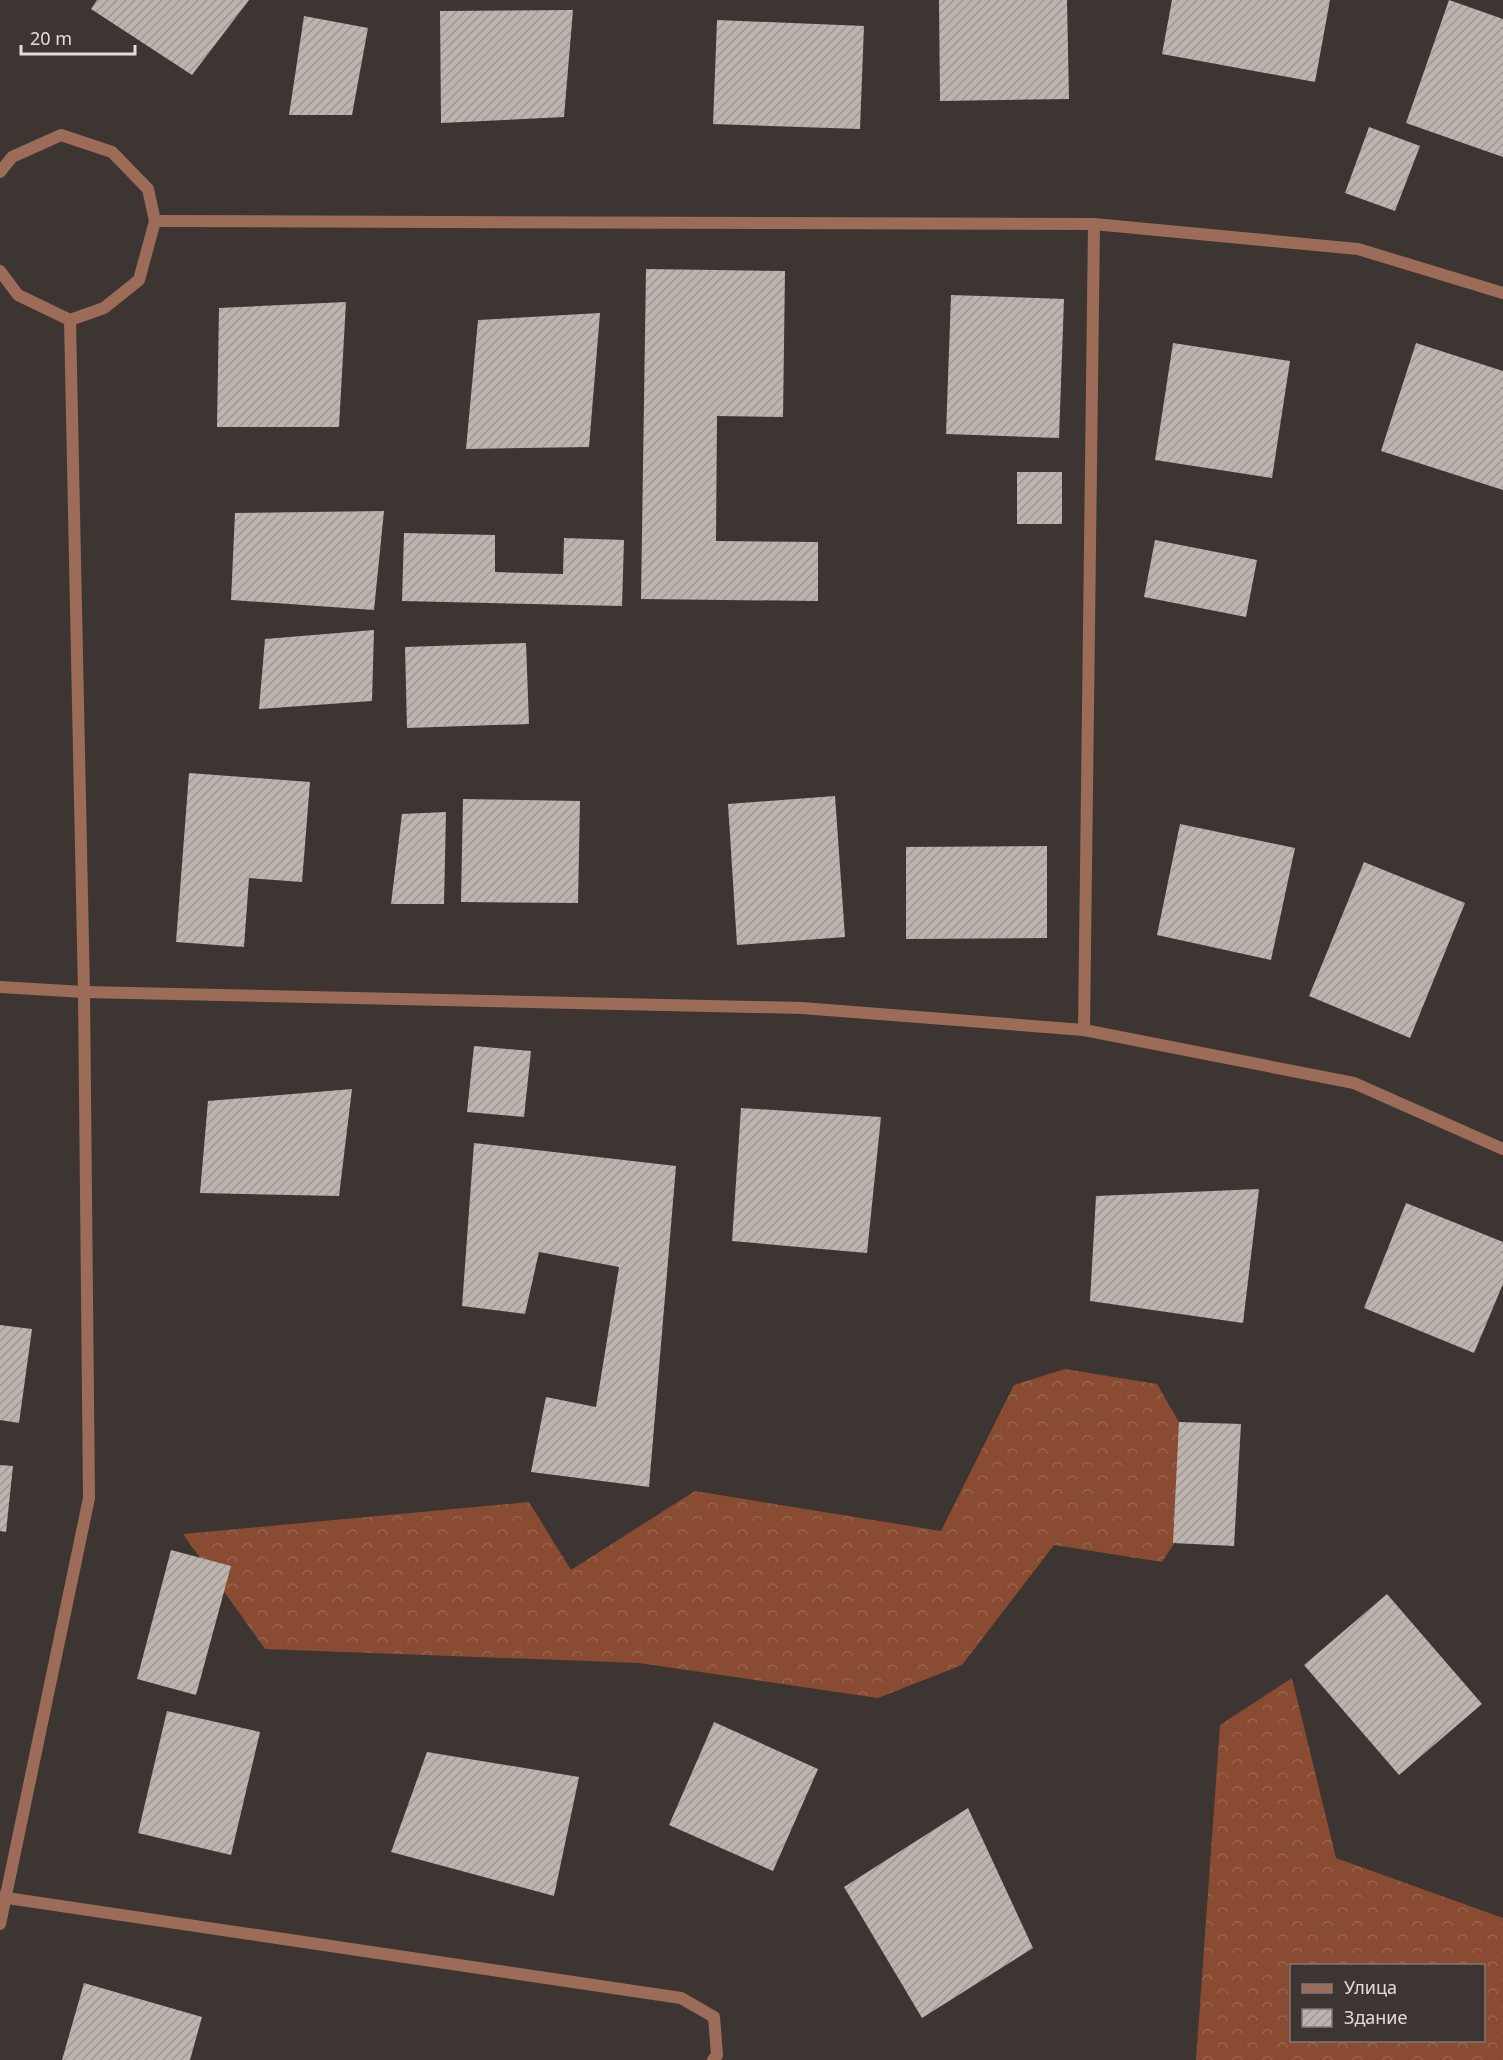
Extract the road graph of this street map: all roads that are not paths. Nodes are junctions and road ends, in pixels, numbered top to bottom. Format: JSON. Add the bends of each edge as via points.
{"nodes":[{"id":1,"x":0,"y":172,"type":"edge"},
{"id":2,"x":155,"y":221,"type":"junction"},
{"id":3,"x":1094,"y":224,"type":"junction"},
{"id":4,"x":0,"y":271,"type":"edge"},
{"id":5,"x":1503,"y":293,"type":"edge"},
{"id":6,"x":70,"y":320,"type":"junction"},
{"id":7,"x":0,"y":987,"type":"edge"},
{"id":8,"x":84,"y":992,"type":"junction"},
{"id":9,"x":1084,"y":1030,"type":"junction"},
{"id":10,"x":1503,"y":1149,"type":"edge"},
{"id":11,"x":3,"y":1898,"type":"edge"},
{"id":12,"x":0,"y":1924,"type":"edge"},
{"id":13,"x":713,"y":2060,"type":"edge"}],
"edges":[{"from":1,"to":2,"type":"street","via":[[12,157],[61,135],[112,152],[148,189]]},
{"from":2,"to":3,"type":"street"},
{"from":2,"to":6,"type":"street","via":[[139,280],[104,308]]},
{"from":3,"to":5,"type":"street","via":[[1358,249]]},
{"from":3,"to":9,"type":"street"},
{"from":4,"to":6,"type":"street","via":[[18,295]]},
{"from":6,"to":8,"type":"street"},
{"from":7,"to":8,"type":"street"},
{"from":8,"to":9,"type":"street","via":[[802,1008]]},
{"from":8,"to":11,"type":"street","via":[[89,1498]]},
{"from":9,"to":10,"type":"street","via":[[1354,1083]]},
{"from":11,"to":12,"type":"street"},
{"from":11,"to":13,"type":"street","via":[[681,1998],[714,2017],[717,2055]]}]}
